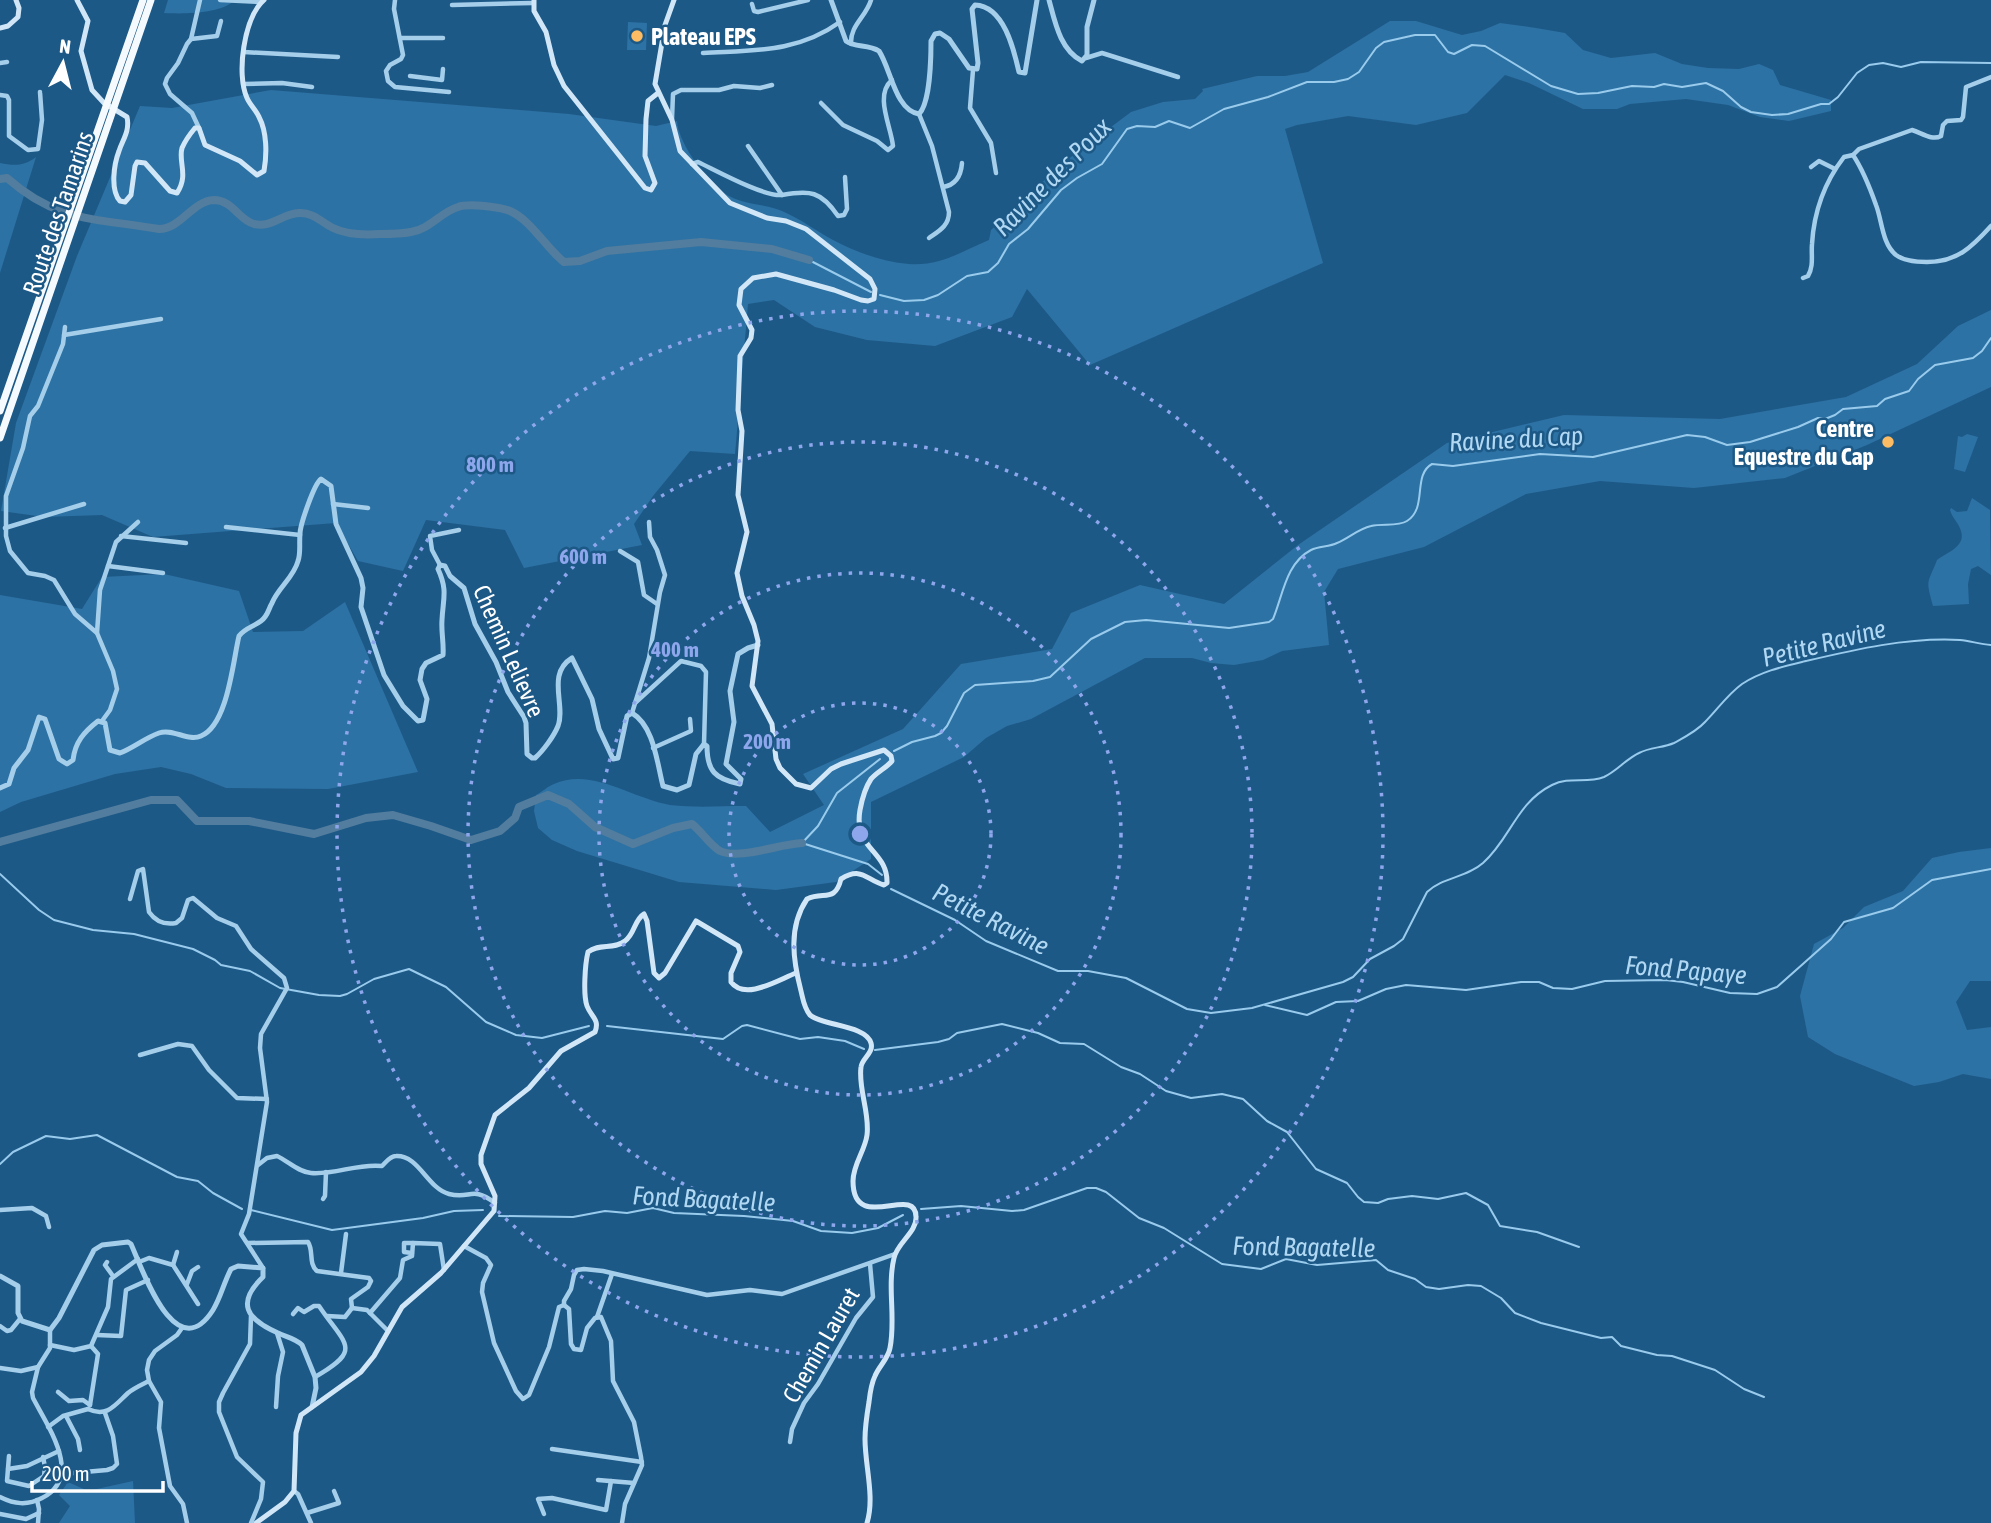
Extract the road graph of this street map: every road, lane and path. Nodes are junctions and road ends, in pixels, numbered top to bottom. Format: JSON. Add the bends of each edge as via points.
{"nodes":[{"id":1,"x":16,"y":0,"type":"edge"},
{"id":2,"x":77,"y":0,"type":"edge"},
{"id":3,"x":143,"y":0,"type":"edge"},
{"id":4,"x":151,"y":0,"type":"edge"},
{"id":5,"x":200,"y":0,"type":"edge"},
{"id":6,"x":220,"y":0,"type":"edge"},
{"id":7,"x":395,"y":0,"type":"edge"},
{"id":8,"x":674,"y":0,"type":"edge"},
{"id":9,"x":808,"y":0,"type":"edge"},
{"id":10,"x":831,"y":0,"type":"edge"},
{"id":11,"x":871,"y":0,"type":"edge"},
{"id":12,"x":1037,"y":0,"type":"edge"},
{"id":13,"x":1049,"y":0,"type":"edge"},
{"id":14,"x":1094,"y":0,"type":"edge"},
{"id":15,"x":263,"y":1,"type":"edge"},
{"id":16,"x":533,"y":1,"type":"edge"},
{"id":17,"x":752,"y":4,"type":"dead end"},
{"id":18,"x":452,"y":5,"type":"dead end"},
{"id":19,"x":221,"y":21,"type":"dead end"},
{"id":20,"x":840,"y":22,"type":"junction"},
{"id":21,"x":0,"y":28,"type":"edge"},
{"id":22,"x":191,"y":38,"type":"junction"},
{"id":23,"x":400,"y":38,"type":"junction"},
{"id":24,"x":443,"y":38,"type":"dead end"},
{"id":25,"x":851,"y":44,"type":"junction"},
{"id":26,"x":244,"y":52,"type":"junction"},
{"id":27,"x":703,"y":53,"type":"dead end"},
{"id":28,"x":338,"y":57,"type":"dead end"},
{"id":29,"x":1086,"y":58,"type":"junction"},
{"id":30,"x":7,"y":62,"type":"dead end"},
{"id":31,"x":0,"y":63,"type":"edge"},
{"id":32,"x":443,"y":69,"type":"dead end"},
{"id":33,"x":973,"y":70,"type":"junction"},
{"id":34,"x":410,"y":76,"type":"dead end"},
{"id":35,"x":419,"y":77,"type":"junction"},
{"id":36,"x":1178,"y":77,"type":"dead end"},
{"id":37,"x":1991,"y":77,"type":"edge"},
{"id":38,"x":892,"y":80,"type":"junction"},
{"id":39,"x":243,"y":84,"type":"junction"},
{"id":40,"x":772,"y":85,"type":"dead end"},
{"id":41,"x":312,"y":87,"type":"dead end"},
{"id":42,"x":418,"y":90,"type":"junction"},
{"id":43,"x":40,"y":92,"type":"dead end"},
{"id":44,"x":449,"y":92,"type":"dead end"},
{"id":45,"x":658,"y":93,"type":"junction"},
{"id":46,"x":0,"y":95,"type":"edge"},
{"id":47,"x":821,"y":103,"type":"dead end"},
{"id":48,"x":111,"y":106,"type":"junction"},
{"id":49,"x":919,"y":114,"type":"junction"},
{"id":50,"x":672,"y":120,"type":"junction"},
{"id":51,"x":199,"y":128,"type":"junction"},
{"id":52,"x":748,"y":146,"type":"dead end"},
{"id":53,"x":1853,"y":155,"type":"junction"},
{"id":54,"x":962,"y":163,"type":"dead end"},
{"id":55,"x":691,"y":164,"type":"junction"},
{"id":56,"x":1811,"y":167,"type":"dead end"},
{"id":57,"x":1835,"y":169,"type":"junction"},
{"id":58,"x":996,"y":173,"type":"dead end"},
{"id":59,"x":845,"y":177,"type":"dead end"},
{"id":60,"x":943,"y":187,"type":"junction"},
{"id":61,"x":782,"y":195,"type":"junction"},
{"id":62,"x":1991,"y":226,"type":"edge"},
{"id":63,"x":929,"y":238,"type":"dead end"},
{"id":64,"x":60,"y":251,"type":"junction"},
{"id":65,"x":1803,"y":278,"type":"dead end"},
{"id":66,"x":160,"y":319,"type":"dead end"},
{"id":67,"x":65,"y":327,"type":"dead end"},
{"id":68,"x":64,"y":335,"type":"junction"},
{"id":69,"x":0,"y":411,"type":"edge"},
{"id":70,"x":0,"y":438,"type":"edge"},
{"id":71,"x":84,"y":504,"type":"dead end"},
{"id":72,"x":333,"y":504,"type":"junction"},
{"id":73,"x":368,"y":508,"type":"dead end"},
{"id":74,"x":138,"y":522,"type":"dead end"},
{"id":75,"x":649,"y":522,"type":"dead end"},
{"id":76,"x":5,"y":527,"type":"junction"},
{"id":77,"x":226,"y":527,"type":"dead end"},
{"id":78,"x":459,"y":530,"type":"dead end"},
{"id":79,"x":300,"y":535,"type":"junction"},
{"id":80,"x":120,"y":536,"type":"junction"},
{"id":81,"x":186,"y":543,"type":"dead end"},
{"id":82,"x":620,"y":551,"type":"dead end"},
{"id":83,"x":440,"y":565,"type":"junction"},
{"id":84,"x":108,"y":566,"type":"junction"},
{"id":85,"x":163,"y":573,"type":"dead end"},
{"id":86,"x":657,"y":604,"type":"junction"},
{"id":87,"x":97,"y":633,"type":"junction"},
{"id":88,"x":758,"y":645,"type":"junction"},
{"id":89,"x":635,"y":703,"type":"junction"},
{"id":90,"x":632,"y":713,"type":"junction"},
{"id":91,"x":690,"y":719,"type":"dead end"},
{"id":92,"x":102,"y":721,"type":"junction"},
{"id":93,"x":704,"y":744,"type":"junction"},
{"id":94,"x":653,"y":748,"type":"junction"},
{"id":95,"x":0,"y":788,"type":"edge"},
{"id":96,"x":130,"y":899,"type":"dead end"},
{"id":97,"x":796,"y":973,"type":"junction"},
{"id":98,"x":140,"y":1055,"type":"dead end"},
{"id":99,"x":267,"y":1099,"type":"junction"},
{"id":100,"x":257,"y":1166,"type":"junction"},
{"id":101,"x":326,"y":1172,"type":"junction"},
{"id":102,"x":323,"y":1199,"type":"dead end"},
{"id":103,"x":496,"y":1204,"type":"junction"},
{"id":104,"x":0,"y":1210,"type":"edge"},
{"id":105,"x":48,"y":1227,"type":"dead end"},
{"id":106,"x":346,"y":1234,"type":"dead end"},
{"id":107,"x":247,"y":1243,"type":"junction"},
{"id":108,"x":413,"y":1244,"type":"junction"},
{"id":109,"x":464,"y":1246,"type":"junction"},
{"id":110,"x":177,"y":1252,"type":"dead end"},
{"id":111,"x":412,"y":1253,"type":"junction"},
{"id":112,"x":895,"y":1254,"type":"junction"},
{"id":113,"x":139,"y":1260,"type":"junction"},
{"id":114,"x":107,"y":1262,"type":"dead end"},
{"id":115,"x":870,"y":1264,"type":"junction"},
{"id":116,"x":173,"y":1265,"type":"junction"},
{"id":117,"x":198,"y":1267,"type":"dead end"},
{"id":118,"x":263,"y":1268,"type":"junction"},
{"id":119,"x":444,"y":1270,"type":"junction"},
{"id":120,"x":341,"y":1273,"type":"junction"},
{"id":121,"x":612,"y":1274,"type":"junction"},
{"id":122,"x":0,"y":1276,"type":"edge"},
{"id":123,"x":113,"y":1276,"type":"junction"},
{"id":124,"x":148,"y":1280,"type":"junction"},
{"id":125,"x":187,"y":1284,"type":"junction"},
{"id":126,"x":198,"y":1304,"type":"dead end"},
{"id":127,"x":564,"y":1305,"type":"junction"},
{"id":128,"x":352,"y":1308,"type":"junction"},
{"id":129,"x":370,"y":1313,"type":"junction"},
{"id":130,"x":293,"y":1314,"type":"dead end"},
{"id":131,"x":251,"y":1316,"type":"junction"},
{"id":132,"x":326,"y":1316,"type":"junction"},
{"id":133,"x":597,"y":1317,"type":"junction"},
{"id":134,"x":20,"y":1319,"type":"junction"},
{"id":135,"x":0,"y":1326,"type":"edge"},
{"id":136,"x":182,"y":1328,"type":"junction"},
{"id":137,"x":50,"y":1330,"type":"junction"},
{"id":138,"x":388,"y":1331,"type":"junction"},
{"id":139,"x":277,"y":1333,"type":"junction"},
{"id":140,"x":97,"y":1335,"type":"junction"},
{"id":141,"x":50,"y":1345,"type":"junction"},
{"id":142,"x":90,"y":1346,"type":"junction"},
{"id":143,"x":0,"y":1367,"type":"edge"},
{"id":144,"x":38,"y":1367,"type":"junction"},
{"id":145,"x":315,"y":1377,"type":"junction"},
{"id":146,"x":149,"y":1381,"type":"junction"},
{"id":147,"x":58,"y":1392,"type":"dead end"},
{"id":148,"x":89,"y":1407,"type":"junction"},
{"id":149,"x":276,"y":1407,"type":"dead end"},
{"id":150,"x":312,"y":1407,"type":"junction"},
{"id":151,"x":105,"y":1413,"type":"junction"},
{"id":152,"x":66,"y":1416,"type":"junction"},
{"id":153,"x":48,"y":1427,"type":"junction"},
{"id":154,"x":790,"y":1442,"type":"dead end"},
{"id":155,"x":80,"y":1450,"type":"dead end"},
{"id":156,"x":552,"y":1450,"type":"dead end"},
{"id":157,"x":59,"y":1451,"type":"junction"},
{"id":158,"x":9,"y":1456,"type":"dead end"},
{"id":159,"x":43,"y":1457,"type":"junction"},
{"id":160,"x":642,"y":1462,"type":"junction"},
{"id":161,"x":8,"y":1469,"type":"junction"},
{"id":162,"x":62,"y":1474,"type":"junction"},
{"id":163,"x":598,"y":1480,"type":"dead end"},
{"id":164,"x":611,"y":1481,"type":"junction"},
{"id":165,"x":634,"y":1483,"type":"junction"},
{"id":166,"x":294,"y":1490,"type":"junction"},
{"id":167,"x":334,"y":1491,"type":"dead end"},
{"id":168,"x":0,"y":1497,"type":"edge"},
{"id":169,"x":37,"y":1500,"type":"junction"},
{"id":170,"x":39,"y":1513,"type":"junction"},
{"id":171,"x":307,"y":1513,"type":"junction"},
{"id":172,"x":0,"y":1514,"type":"edge"},
{"id":173,"x":544,"y":1514,"type":"dead end"},
{"id":174,"x":38,"y":1523,"type":"edge"},
{"id":175,"x":187,"y":1523,"type":"edge"},
{"id":176,"x":255,"y":1523,"type":"edge"},
{"id":177,"x":311,"y":1523,"type":"edge"},
{"id":178,"x":622,"y":1523,"type":"edge"},
{"id":179,"x":867,"y":1523,"type":"edge"}],
"edges":[{"from":1,"to":21,"type":"main road","via":[[18,17]]},
{"from":2,"to":48,"type":"main road","via":[[88,22],[82,60],[92,90]]},
{"from":3,"to":48,"type":"highway","name":"Route des Tamarins"},
{"from":4,"to":48,"type":"highway","name":"Route des Tamarins"},
{"from":5,"to":22,"type":"street"},
{"from":6,"to":15,"type":"street"},
{"from":7,"to":23,"type":"street"},
{"from":8,"to":45,"type":"main road","via":[[655,77]]},
{"from":9,"to":17,"type":"street","via":[[758,12]]},
{"from":10,"to":20,"type":"street"},
{"from":11,"to":25,"type":"street","via":[[852,31]]},
{"from":12,"to":33,"type":"street","via":[[1027,71],[1021,74],[1005,28],[983,6],[974,6],[979,65]]},
{"from":13,"to":29,"type":"street","via":[[1064,43],[1077,59]]},
{"from":14,"to":29,"type":"street"},
{"from":15,"to":26,"type":"main road","via":[[251,18]]},
{"from":16,"to":18,"type":"street"},
{"from":16,"to":45,"type":"main road","via":[[564,86],[651,191],[655,183],[645,156],[646,109]]},
{"from":19,"to":22,"type":"street","via":[[217,36]]},
{"from":20,"to":25,"type":"street"},
{"from":20,"to":27,"type":"street","via":[[788,47]]},
{"from":22,"to":51,"type":"street","via":[[165,84],[192,113]]},
{"from":23,"to":24,"type":"street"},
{"from":23,"to":42,"type":"street","via":[[403,58],[387,69],[388,81],[395,87]]},
{"from":25,"to":38,"type":"street","via":[[879,51]]},
{"from":26,"to":28,"type":"street"},
{"from":26,"to":39,"type":"main road"},
{"from":29,"to":36,"type":"street","via":[[1102,53]]},
{"from":30,"to":31,"type":"street"},
{"from":32,"to":35,"type":"street","via":[[442,80]]},
{"from":33,"to":49,"type":"street","via":[[949,39],[934,34],[924,108]]},
{"from":33,"to":58,"type":"street","via":[[970,108],[991,143]]},
{"from":34,"to":35,"type":"street"},
{"from":35,"to":42,"type":"street"},
{"from":37,"to":53,"type":"street","via":[[1966,87],[1963,117],[1947,121],[1938,138],[1912,130]]},
{"from":38,"to":47,"type":"street","via":[[883,95],[893,146],[888,150],[844,125]]},
{"from":38,"to":49,"type":"street","via":[[904,104]]},
{"from":39,"to":41,"type":"street"},
{"from":39,"to":51,"type":"main road","via":[[260,117],[265,139],[261,173],[205,145]]},
{"from":40,"to":50,"type":"street","via":[[681,90],[673,94]]},
{"from":42,"to":44,"type":"street"},
{"from":43,"to":46,"type":"street","via":[[38,149],[28,150],[9,136],[9,100]]},
{"from":45,"to":50,"type":"main road"},
{"from":48,"to":51,"type":"main road","via":[[127,117],[128,124],[116,164],[114,192],[120,201],[129,200],[135,166],[141,162],[177,193],[183,175],[183,146]]},
{"from":48,"to":64,"type":"highway","name":"Route des Tamarins"},
{"from":49,"to":60,"type":"street"},
{"from":50,"to":55,"type":"main road","via":[[676,142]]},
{"from":52,"to":61,"type":"street"},
{"from":53,"to":57,"type":"street","via":[[1844,156]]},
{"from":53,"to":62,"type":"street","via":[[1876,205],[1887,244],[1896,255],[1914,261],[1953,258]]},
{"from":54,"to":60,"type":"street","via":[[955,182]]},
{"from":55,"to":61,"type":"street","via":[[698,162],[752,187]]},
{"from":55,"to":88,"type":"main road","via":[[730,203],[806,229],[870,279],[875,292],[871,301],[865,301],[776,274],[753,278],[741,289],[739,304],[752,330],[740,356],[738,495],[747,532],[737,573]]},
{"from":56,"to":57,"type":"street","via":[[1819,161]]},
{"from":57,"to":65,"type":"street","via":[[1822,191],[1814,226],[1812,270]]},
{"from":59,"to":61,"type":"street","via":[[844,215],[838,216],[816,194]]},
{"from":60,"to":63,"type":"street","via":[[949,218]]},
{"from":64,"to":69,"type":"highway","name":"Route des Tamarins"},
{"from":64,"to":70,"type":"highway","name":"Route des Tamarins"},
{"from":66,"to":68,"type":"street"},
{"from":67,"to":68,"type":"street"},
{"from":68,"to":76,"type":"street","via":[[53,371],[30,415],[6,496]]},
{"from":71,"to":76,"type":"street"},
{"from":72,"to":73,"type":"street"},
{"from":72,"to":79,"type":"street","name":"Chemin Lelievre","via":[[331,486],[321,479]]},
{"from":72,"to":83,"type":"street","name":"Chemin Lelievre","via":[[336,524],[361,578],[361,607],[384,675],[418,721],[423,720],[427,699],[420,680],[422,669],[443,655],[446,596]]},
{"from":74,"to":80,"type":"street"},
{"from":75,"to":86,"type":"street","via":[[665,575]]},
{"from":76,"to":87,"type":"street","via":[[10,551],[27,573],[54,580],[75,614]]},
{"from":77,"to":79,"type":"street"},
{"from":78,"to":83,"type":"street","via":[[430,536]]},
{"from":79,"to":92,"type":"street","name":"Chemin Lelievre","via":[[294,572],[267,615],[239,636],[226,698],[207,732],[191,738],[159,733],[120,753],[110,750]]},
{"from":80,"to":81,"type":"street"},
{"from":80,"to":84,"type":"street"},
{"from":82,"to":86,"type":"street","via":[[638,562],[644,596]]},
{"from":83,"to":90,"type":"street","name":"Chemin Lelievre","via":[[468,594],[475,624],[524,717],[528,756],[535,758],[558,727],[557,687],[564,664],[572,658],[614,759],[618,758],[627,716]]},
{"from":84,"to":85,"type":"street"},
{"from":84,"to":87,"type":"street","via":[[100,590]]},
{"from":86,"to":89,"type":"street","via":[[649,659]]},
{"from":87,"to":92,"type":"street","via":[[117,689]]},
{"from":88,"to":93,"type":"street","via":[[738,654],[730,691],[734,722],[726,764],[741,779],[740,784],[711,769]]},
{"from":88,"to":97,"type":"main road","via":[[752,686],[772,724],[776,759],[796,784],[811,788],[831,769],[884,750],[892,761],[865,790],[857,825],[881,861],[887,883],[853,873],[841,878],[833,894],[807,899],[792,943]]},
{"from":89,"to":90,"type":"street"},
{"from":89,"to":93,"type":"street","via":[[681,662],[701,666],[706,672]]},
{"from":90,"to":94,"type":"street","via":[[641,720]]},
{"from":91,"to":94,"type":"street","via":[[691,731]]},
{"from":92,"to":95,"type":"street","via":[[78,741],[67,764],[59,759],[45,719],[39,717],[25,757],[14,768],[9,784]]},
{"from":93,"to":94,"type":"street","via":[[696,754],[689,785],[677,790],[663,786]]},
{"from":96,"to":99,"type":"street","via":[[142,869],[153,918],[176,923],[193,898],[217,918],[236,926],[251,949],[284,978],[287,988],[261,1034]]},
{"from":97,"to":103,"type":"main road","via":[[744,991],[735,988],[730,982],[738,946],[696,921],[659,978],[654,973],[644,914],[623,943],[592,949],[587,958],[586,999],[597,1021],[595,1032],[561,1051],[491,1122],[481,1164]]},
{"from":97,"to":112,"type":"main road","via":[[810,1014],[858,1032],[871,1043],[860,1066],[867,1135],[853,1185],[859,1201],[868,1208],[901,1204],[915,1211],[916,1224]]},
{"from":98,"to":99,"type":"street","via":[[189,1045],[237,1098]]},
{"from":99,"to":100,"type":"street"},
{"from":100,"to":101,"type":"street","via":[[276,1156],[310,1173]]},
{"from":100,"to":107,"type":"street","via":[[242,1229]]},
{"from":101,"to":102,"type":"street"},
{"from":101,"to":103,"type":"street","via":[[382,1166],[396,1156],[419,1167],[432,1186],[447,1194],[473,1192]]},
{"from":103,"to":109,"type":"main road"},
{"from":104,"to":105,"type":"street","via":[[32,1208],[46,1216]]},
{"from":106,"to":120,"type":"street"},
{"from":107,"to":118,"type":"street"},
{"from":107,"to":120,"type":"street","via":[[307,1242],[314,1268]]},
{"from":108,"to":111,"type":"street"},
{"from":108,"to":111,"type":"street","via":[[404,1243],[404,1252]]},
{"from":108,"to":119,"type":"street","via":[[440,1244]]},
{"from":109,"to":119,"type":"main road"},
{"from":109,"to":127,"type":"street","via":[[491,1265],[482,1292],[490,1330],[523,1399],[529,1395],[549,1347],[557,1312]]},
{"from":110,"to":116,"type":"street"},
{"from":111,"to":129,"type":"street","via":[[403,1260],[400,1278]]},
{"from":112,"to":115,"type":"street"},
{"from":112,"to":179,"type":"main road","via":[[891,1347],[873,1381],[866,1422]]},
{"from":113,"to":116,"type":"street"},
{"from":113,"to":123,"type":"street"},
{"from":113,"to":124,"type":"street"},
{"from":113,"to":137,"type":"street","via":[[128,1241],[94,1250]]},
{"from":114,"to":123,"type":"street"},
{"from":115,"to":121,"type":"street","via":[[782,1294],[750,1290],[707,1295]]},
{"from":115,"to":154,"type":"street","name":"Chemin Lauret","via":[[873,1297],[804,1403]]},
{"from":116,"to":125,"type":"street"},
{"from":117,"to":125,"type":"street"},
{"from":118,"to":131,"type":"street","via":[[263,1276],[248,1295]]},
{"from":118,"to":136,"type":"street","via":[[231,1269],[212,1311],[200,1324]]},
{"from":119,"to":138,"type":"main road","via":[[402,1307]]},
{"from":120,"to":128,"type":"street","via":[[371,1281],[351,1299]]},
{"from":121,"to":127,"type":"street","via":[[577,1270]]},
{"from":121,"to":133,"type":"street"},
{"from":122,"to":134,"type":"street","via":[[18,1286]]},
{"from":123,"to":140,"type":"street"},
{"from":124,"to":136,"type":"street","via":[[164,1312]]},
{"from":124,"to":140,"type":"street","via":[[126,1290],[121,1336]]},
{"from":125,"to":126,"type":"street"},
{"from":127,"to":133,"type":"street","via":[[569,1309],[574,1349],[581,1350],[587,1328]]},
{"from":128,"to":129,"type":"street"},
{"from":128,"to":132,"type":"street","via":[[345,1317]]},
{"from":129,"to":138,"type":"street"},
{"from":130,"to":132,"type":"street","via":[[298,1308],[304,1312],[316,1305]]},
{"from":131,"to":139,"type":"street"},
{"from":131,"to":176,"type":"street","via":[[250,1345],[223,1393],[219,1412],[237,1457],[263,1482]]},
{"from":132,"to":145,"type":"street","via":[[346,1346],[346,1354]]},
{"from":133,"to":160,"type":"street","via":[[609,1334],[613,1381],[634,1422]]},
{"from":134,"to":135,"type":"street","via":[[11,1330]]},
{"from":134,"to":137,"type":"street"},
{"from":136,"to":146,"type":"street","via":[[149,1360]]},
{"from":137,"to":141,"type":"street"},
{"from":138,"to":150,"type":"main road","via":[[361,1372]]},
{"from":139,"to":145,"type":"street","via":[[298,1340]]},
{"from":139,"to":149,"type":"street","via":[[283,1352]]},
{"from":140,"to":142,"type":"street"},
{"from":141,"to":142,"type":"street","via":[[74,1350]]},
{"from":141,"to":144,"type":"street"},
{"from":142,"to":148,"type":"street","via":[[98,1354]]},
{"from":143,"to":144,"type":"street","via":[[21,1371]]},
{"from":144,"to":153,"type":"street","via":[[32,1392]]},
{"from":145,"to":150,"type":"street"},
{"from":146,"to":151,"type":"street"},
{"from":146,"to":175,"type":"street","via":[[161,1402],[159,1428],[170,1486],[183,1504]]},
{"from":147,"to":148,"type":"street","via":[[69,1401],[83,1400]]},
{"from":148,"to":151,"type":"street"},
{"from":148,"to":152,"type":"street"},
{"from":150,"to":166,"type":"main road","via":[[301,1415],[297,1427]]},
{"from":151,"to":162,"type":"street","via":[[117,1464],[107,1471]]},
{"from":152,"to":153,"type":"street"},
{"from":152,"to":155,"type":"street"},
{"from":153,"to":157,"type":"street"},
{"from":156,"to":160,"type":"street"},
{"from":157,"to":159,"type":"street"},
{"from":157,"to":162,"type":"street"},
{"from":158,"to":161,"type":"street"},
{"from":159,"to":161,"type":"street"},
{"from":159,"to":161,"type":"street","via":[[44,1476],[29,1486],[7,1481]]},
{"from":160,"to":165,"type":"street"},
{"from":162,"to":169,"type":"street","via":[[55,1490]]},
{"from":163,"to":164,"type":"street"},
{"from":164,"to":165,"type":"street"},
{"from":164,"to":173,"type":"street","via":[[606,1510],[538,1499]]},
{"from":165,"to":178,"type":"street"},
{"from":166,"to":171,"type":"street"},
{"from":166,"to":176,"type":"main road"},
{"from":167,"to":171,"type":"street","via":[[338,1503]]},
{"from":168,"to":169,"type":"street","via":[[13,1503]]},
{"from":169,"to":170,"type":"street"},
{"from":170,"to":172,"type":"street","via":[[26,1519]]},
{"from":170,"to":174,"type":"street"},
{"from":171,"to":177,"type":"street"}]}
